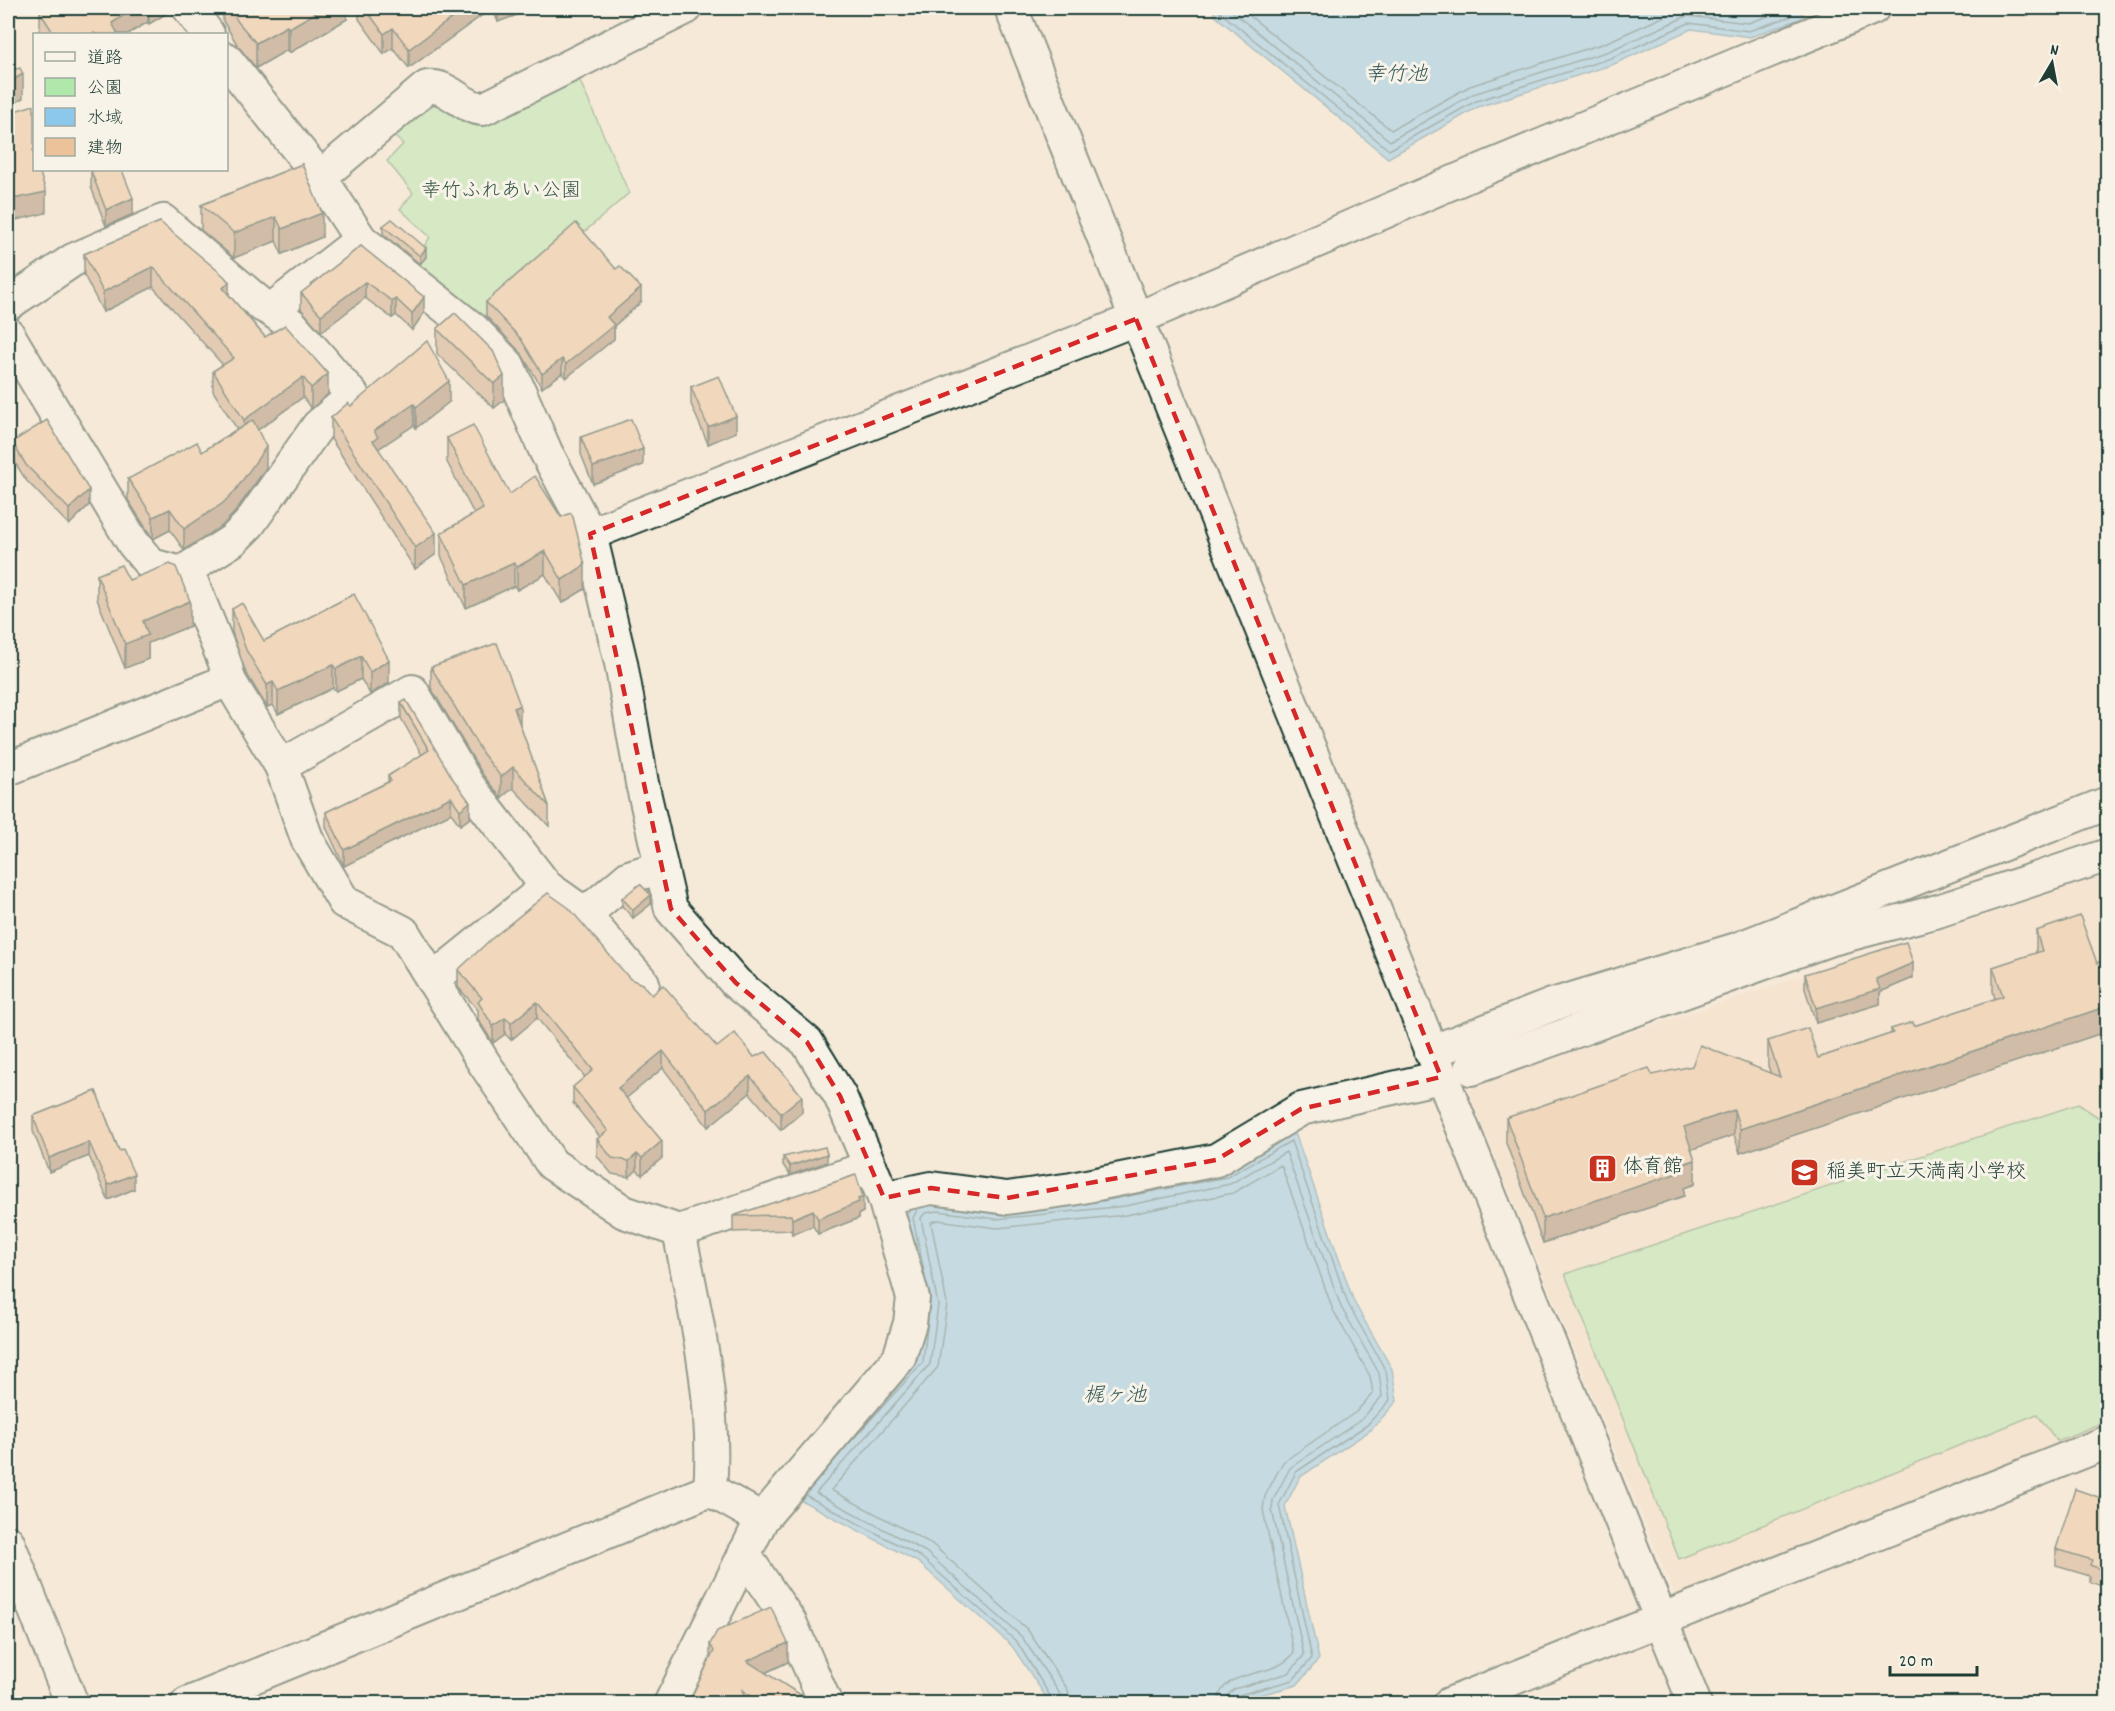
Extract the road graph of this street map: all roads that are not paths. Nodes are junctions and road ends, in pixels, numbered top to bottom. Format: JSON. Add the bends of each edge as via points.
{"nodes":[{"id":1,"x":189,"y":8,"type":"edge"},
{"id":2,"x":686,"y":8,"type":"edge"},
{"id":3,"x":1011,"y":8,"type":"edge"},
{"id":4,"x":1873,"y":8,"type":"edge"},
{"id":5,"x":207,"y":33,"type":"edge"},
{"id":6,"x":228,"y":62,"type":"edge"},
{"id":7,"x":320,"y":177,"type":"junction"},
{"id":8,"x":361,"y":240,"type":"junction"},
{"id":9,"x":8,"y":304,"type":"edge"},
{"id":10,"x":271,"y":310,"type":"junction"},
{"id":11,"x":1136,"y":319,"type":"junction"},
{"id":12,"x":8,"y":334,"type":"edge"},
{"id":13,"x":590,"y":534,"type":"junction"},
{"id":14,"x":181,"y":573,"type":"junction"},
{"id":15,"x":229,"y":680,"type":"junction"},
{"id":16,"x":281,"y":766,"type":"junction"},
{"id":17,"x":8,"y":769,"type":"edge"},
{"id":18,"x":2108,"y":803,"type":"edge"},
{"id":19,"x":2101,"y":858,"type":"edge"},
{"id":20,"x":661,"y":867,"type":"junction"},
{"id":21,"x":547,"y":887,"type":"junction"},
{"id":22,"x":581,"y":911,"type":"junction"},
{"id":23,"x":432,"y":980,"type":"junction"},
{"id":24,"x":643,"y":983,"type":"edge"},
{"id":25,"x":1436,"y":1064,"type":"junction"},
{"id":26,"x":1471,"y":1069,"type":"dead end"},
{"id":27,"x":870,"y":1167,"type":"junction"},
{"id":28,"x":884,"y":1198,"type":"junction"},
{"id":29,"x":679,"y":1231,"type":"junction"},
{"id":30,"x":2108,"y":1442,"type":"edge"},
{"id":31,"x":710,"y":1490,"type":"junction"},
{"id":32,"x":762,"y":1520,"type":"junction"},
{"id":33,"x":8,"y":1542,"type":"edge"},
{"id":34,"x":744,"y":1554,"type":"junction"},
{"id":35,"x":1662,"y":1618,"type":"junction"},
{"id":36,"x":72,"y":1704,"type":"edge"},
{"id":37,"x":187,"y":1704,"type":"edge"},
{"id":38,"x":670,"y":1704,"type":"edge"},
{"id":39,"x":826,"y":1704,"type":"edge"},
{"id":40,"x":1449,"y":1704,"type":"edge"},
{"id":41,"x":1695,"y":1704,"type":"edge"}],
"edges":[{"from":1,"to":5,"type":"street"},
{"from":2,"to":7,"type":"street","via":[[483,109],[474,109],[437,85],[427,87]]},
{"from":3,"to":11,"type":"street"},
{"from":4,"to":11,"type":"street"},
{"from":6,"to":7,"type":"street"},
{"from":7,"to":8,"type":"street"},
{"from":8,"to":10,"type":"street"},
{"from":8,"to":13,"type":"street","via":[[473,329],[508,365],[546,452]]},
{"from":9,"to":10,"type":"street","via":[[73,260],[164,221]]},
{"from":10,"to":14,"type":"street","via":[[291,324],[353,396],[318,426],[249,524],[233,540]]},
{"from":11,"to":13,"type":"street"},
{"from":11,"to":25,"type":"street"},
{"from":12,"to":14,"type":"street","via":[[133,543],[150,565]]},
{"from":13,"to":20,"type":"street","via":[[621,663]]},
{"from":14,"to":15,"type":"street","via":[[191,580]]},
{"from":15,"to":16,"type":"street"},
{"from":15,"to":17,"type":"street"},
{"from":16,"to":21,"type":"street","via":[[412,691],[468,785]]},
{"from":16,"to":23,"type":"street","via":[[307,839],[344,902],[403,932]]},
{"from":18,"to":25,"type":"street","via":[[1737,949],[1552,1005]]},
{"from":19,"to":26,"type":"street","via":[[1938,911],[1828,940]]},
{"from":20,"to":22,"type":"street","via":[[629,877],[596,905]]},
{"from":20,"to":27,"type":"street","via":[[671,909],[736,983],[807,1042],[840,1096]]},
{"from":21,"to":22,"type":"street"},
{"from":21,"to":23,"type":"street"},
{"from":22,"to":24,"type":"street"},
{"from":23,"to":29,"type":"street","via":[[552,1164],[624,1212]]},
{"from":25,"to":28,"type":"street","via":[[1301,1109],[1216,1160],[1007,1198],[931,1188]]},
{"from":25,"to":35,"type":"street"},
{"from":27,"to":28,"type":"street"},
{"from":27,"to":29,"type":"street"},
{"from":28,"to":32,"type":"street","via":[[913,1298],[899,1358]]},
{"from":29,"to":31,"type":"street","via":[[707,1373]]},
{"from":30,"to":35,"type":"street"},
{"from":31,"to":32,"type":"street"},
{"from":31,"to":37,"type":"street"},
{"from":32,"to":34,"type":"street"},
{"from":33,"to":36,"type":"street"},
{"from":34,"to":38,"type":"street"},
{"from":34,"to":39,"type":"street","via":[[790,1622]]},
{"from":35,"to":40,"type":"street"},
{"from":35,"to":41,"type":"street"}]}
